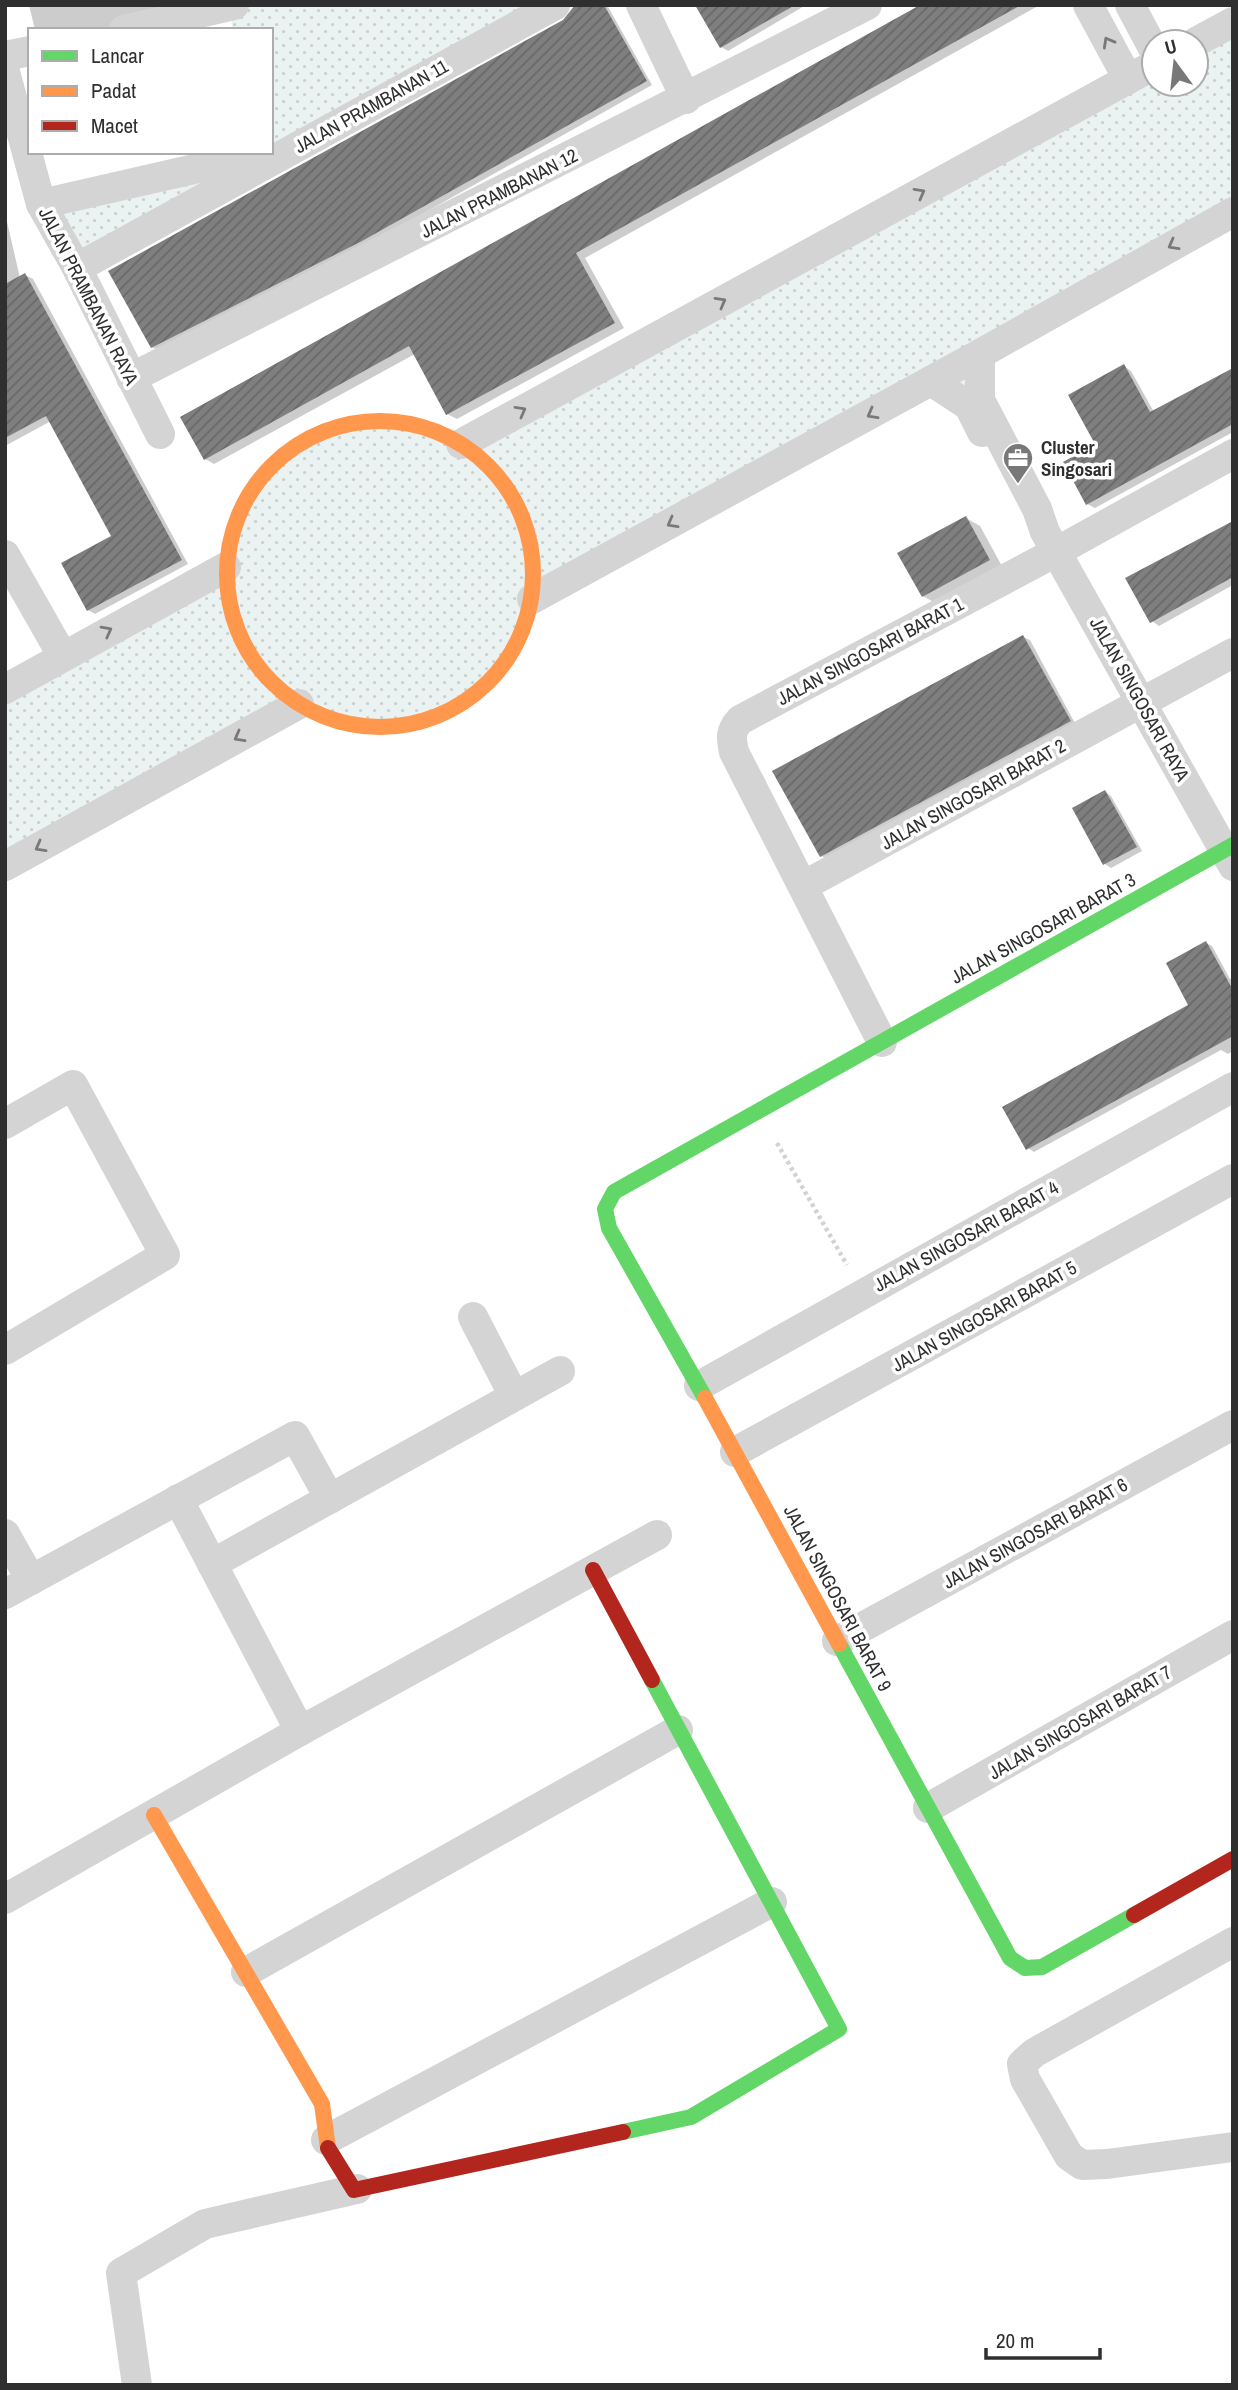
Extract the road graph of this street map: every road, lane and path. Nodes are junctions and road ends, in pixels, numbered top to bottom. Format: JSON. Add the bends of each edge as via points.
{"nodes":[{"id":1,"x":555,"y":5,"type":"edge"},
{"id":2,"x":641,"y":5,"type":"edge"},
{"id":3,"x":867,"y":5,"type":"edge"},
{"id":4,"x":1088,"y":5,"type":"edge"},
{"id":5,"x":1130,"y":5,"type":"edge"},
{"id":6,"x":232,"y":14,"type":"edge"},
{"id":7,"x":1233,"y":22,"type":"edge"},
{"id":8,"x":138,"y":28,"type":"edge"},
{"id":9,"x":1142,"y":28,"type":"edge"},
{"id":10,"x":1210,"y":34,"type":"edge"},
{"id":11,"x":28,"y":51,"type":"edge"},
{"id":12,"x":5,"y":56,"type":"edge"},
{"id":13,"x":5,"y":72,"type":"edge"},
{"id":14,"x":1140,"y":73,"type":"edge"},
{"id":15,"x":1128,"y":79,"type":"junction"},
{"id":16,"x":686,"y":99,"type":"junction"},
{"id":17,"x":273,"y":149,"type":"edge"},
{"id":18,"x":256,"y":158,"type":"edge"},
{"id":19,"x":41,"y":204,"type":"junction"},
{"id":20,"x":1233,"y":212,"type":"edge"},
{"id":21,"x":77,"y":268,"type":"junction"},
{"id":22,"x":980,"y":354,"type":"junction"},
{"id":23,"x":131,"y":378,"type":"junction"},
{"id":24,"x":931,"y":381,"type":"junction"},
{"id":25,"x":974,"y":403,"type":"junction"},
{"id":26,"x":160,"y":434,"type":"dead end"},
{"id":27,"x":461,"y":444,"type":"junction"},
{"id":28,"x":1233,"y":454,"type":"edge"},
{"id":29,"x":1051,"y":542,"type":"junction"},
{"id":30,"x":5,"y":555,"type":"edge"},
{"id":31,"x":226,"y":567,"type":"junction"},
{"id":32,"x":532,"y":599,"type":"junction"},
{"id":33,"x":1233,"y":653,"type":"edge"},
{"id":34,"x":62,"y":656,"type":"junction"},
{"id":35,"x":5,"y":689,"type":"edge"},
{"id":36,"x":1142,"y":702,"type":"junction"},
{"id":37,"x":299,"y":704,"type":"junction"},
{"id":38,"x":1230,"y":854,"type":"edge"},
{"id":39,"x":5,"y":866,"type":"edge"},
{"id":40,"x":803,"y":886,"type":"junction"},
{"id":41,"x":882,"y":1042,"type":"junction"},
{"id":42,"x":1233,"y":1087,"type":"edge"},
{"id":43,"x":759,"y":1112,"type":"junction"},
{"id":44,"x":5,"y":1124,"type":"edge"},
{"id":45,"x":1233,"y":1179,"type":"edge"},
{"id":46,"x":609,"y":1228,"type":"joint"},
{"id":47,"x":864,"y":1294,"type":"junction"},
{"id":48,"x":473,"y":1317,"type":"dead end"},
{"id":49,"x":5,"y":1350,"type":"edge"},
{"id":50,"x":559,"y":1371,"type":"dead end"},
{"id":51,"x":699,"y":1386,"type":"junction"},
{"id":52,"x":514,"y":1396,"type":"junction"},
{"id":53,"x":1233,"y":1425,"type":"edge"},
{"id":54,"x":735,"y":1452,"type":"junction"},
{"id":55,"x":178,"y":1499,"type":"junction"},
{"id":56,"x":330,"y":1499,"type":"junction"},
{"id":57,"x":5,"y":1534,"type":"edge"},
{"id":58,"x":657,"y":1535,"type":"dead end"},
{"id":59,"x":212,"y":1564,"type":"junction"},
{"id":60,"x":593,"y":1570,"type":"junction"},
{"id":61,"x":31,"y":1580,"type":"junction"},
{"id":62,"x":5,"y":1594,"type":"edge"},
{"id":63,"x":1233,"y":1635,"type":"edge"},
{"id":64,"x":837,"y":1641,"type":"junction"},
{"id":65,"x":678,"y":1730,"type":"junction"},
{"id":66,"x":300,"y":1731,"type":"junction"},
{"id":67,"x":928,"y":1808,"type":"junction"},
{"id":68,"x":154,"y":1815,"type":"junction"},
{"id":69,"x":1233,"y":1858,"type":"edge"},
{"id":70,"x":7,"y":1894,"type":"edge"},
{"id":71,"x":772,"y":1902,"type":"junction"},
{"id":72,"x":1233,"y":1942,"type":"edge"},
{"id":73,"x":246,"y":1972,"type":"junction"},
{"id":74,"x":326,"y":2140,"type":"junction"},
{"id":75,"x":1233,"y":2147,"type":"edge"},
{"id":76,"x":357,"y":2189,"type":"junction"},
{"id":77,"x":137,"y":2385,"type":"edge"}],
"edges":[{"from":1,"to":17,"type":"street","name":"JALAN PRAMBANAN 11"},
{"from":2,"to":16,"type":"street"},
{"from":3,"to":16,"type":"street","name":"JALAN PRAMBANAN 12"},
{"from":15,"to":4,"type":"street","one_way":true},
{"from":5,"to":9,"type":"street"},
{"from":6,"to":8,"type":"street"},
{"from":7,"to":10,"type":"street"},
{"from":11,"to":12,"type":"street"},
{"from":13,"to":19,"type":"street","name":"JALAN PRAMBANAN RAYA"},
{"from":14,"to":15,"type":"street"},
{"from":27,"to":15,"type":"street","one_way":true},
{"from":16,"to":23,"type":"street","name":"JALAN PRAMBANAN 12"},
{"from":18,"to":19,"type":"street"},
{"from":18,"to":21,"type":"street","name":"JALAN PRAMBANAN 11"},
{"from":19,"to":21,"type":"street","name":"JALAN PRAMBANAN RAYA"},
{"from":20,"to":22,"type":"street","one_way":true},
{"from":21,"to":23,"type":"street","name":"JALAN PRAMBANAN RAYA"},
{"from":22,"to":24,"type":"street"},
{"from":22,"to":25,"type":"street"},
{"from":23,"to":26,"type":"street","name":"JALAN PRAMBANAN RAYA"},
{"from":24,"to":25,"type":"street"},
{"from":24,"to":32,"type":"street","one_way":true},
{"from":25,"to":29,"type":"street","via":[[1019,498]]},
{"from":27,"to":31,"type":"street","via":[[408,423],[379,421],[350,424],[296,446],[274,464],[240,511]]},
{"from":27,"to":32,"type":"street","via":[[485,462],[520,511],[530,539]]},
{"from":28,"to":29,"type":"street","name":"JALAN SINGOSARI BARAT 1"},
{"from":29,"to":36,"type":"street","name":"JALAN SINGOSARI RAYA"},
{"from":29,"to":40,"type":"street","name":"JALAN SINGOSARI BARAT 1","via":[[740,720],[733,729],[734,752]]},
{"from":30,"to":34,"type":"street"},
{"from":34,"to":31,"type":"street","one_way":true},
{"from":31,"to":37,"type":"street","via":[[233,620],[247,651],[277,688]]},
{"from":32,"to":37,"type":"street","via":[[520,636],[492,679],[443,713],[385,727],[326,718]]},
{"from":33,"to":36,"type":"street","name":"JALAN SINGOSARI BARAT 2"},
{"from":34,"to":35,"type":"street"},
{"from":36,"to":38,"type":"street","name":"JALAN SINGOSARI RAYA"},
{"from":36,"to":40,"type":"street","name":"JALAN SINGOSARI BARAT 2"},
{"from":37,"to":39,"type":"street","one_way":true},
{"from":38,"to":41,"type":"street","name":"JALAN SINGOSARI BARAT 3"},
{"from":40,"to":41,"type":"street","name":"JALAN SINGOSARI BARAT 1"},
{"from":41,"to":43,"type":"street","name":"JALAN SINGOSARI BARAT 3"},
{"from":42,"to":47,"type":"street","name":"JALAN SINGOSARI BARAT 4"},
{"from":43,"to":46,"type":"street","name":"JALAN SINGOSARI BARAT 3","via":[[614,1192],[605,1209]]},
{"from":43,"to":47,"type":"path"},
{"from":44,"to":49,"type":"street","via":[[68,1077],[165,1255]]},
{"from":45,"to":54,"type":"street","name":"JALAN SINGOSARI BARAT 5"},
{"from":46,"to":51,"type":"street","name":"JALAN SINGOSARI BARAT 9"},
{"from":47,"to":51,"type":"street","name":"JALAN SINGOSARI BARAT 4"},
{"from":48,"to":52,"type":"street"},
{"from":50,"to":52,"type":"street"},
{"from":51,"to":54,"type":"street","name":"JALAN SINGOSARI BARAT 9"},
{"from":52,"to":56,"type":"street"},
{"from":53,"to":64,"type":"street","name":"JALAN SINGOSARI BARAT 6"},
{"from":54,"to":64,"type":"street","name":"JALAN SINGOSARI BARAT 9"},
{"from":55,"to":56,"type":"street","via":[[295,1436]]},
{"from":55,"to":59,"type":"street"},
{"from":55,"to":61,"type":"street"},
{"from":56,"to":59,"type":"street"},
{"from":57,"to":61,"type":"street"},
{"from":58,"to":60,"type":"street"},
{"from":59,"to":66,"type":"street"},
{"from":60,"to":65,"type":"street"},
{"from":60,"to":66,"type":"street"},
{"from":61,"to":62,"type":"street"},
{"from":63,"to":67,"type":"street","name":"JALAN SINGOSARI BARAT 7"},
{"from":64,"to":67,"type":"street","name":"JALAN SINGOSARI BARAT 9"},
{"from":65,"to":71,"type":"street"},
{"from":65,"to":73,"type":"street"},
{"from":66,"to":68,"type":"street"},
{"from":67,"to":69,"type":"street","name":"JALAN SINGOSARI BARAT 9","via":[[1010,1958],[1025,1968],[1042,1966]]},
{"from":68,"to":70,"type":"street"},
{"from":68,"to":73,"type":"street"},
{"from":71,"to":74,"type":"street"},
{"from":71,"to":76,"type":"street","via":[[839,2029],[691,2117]]},
{"from":72,"to":75,"type":"street","via":[[1034,2053],[1022,2064],[1069,2156],[1082,2165]]},
{"from":73,"to":74,"type":"street","via":[[322,2104]]},
{"from":74,"to":76,"type":"street"},
{"from":76,"to":77,"type":"street","via":[[205,2224],[121,2273]]}]}
